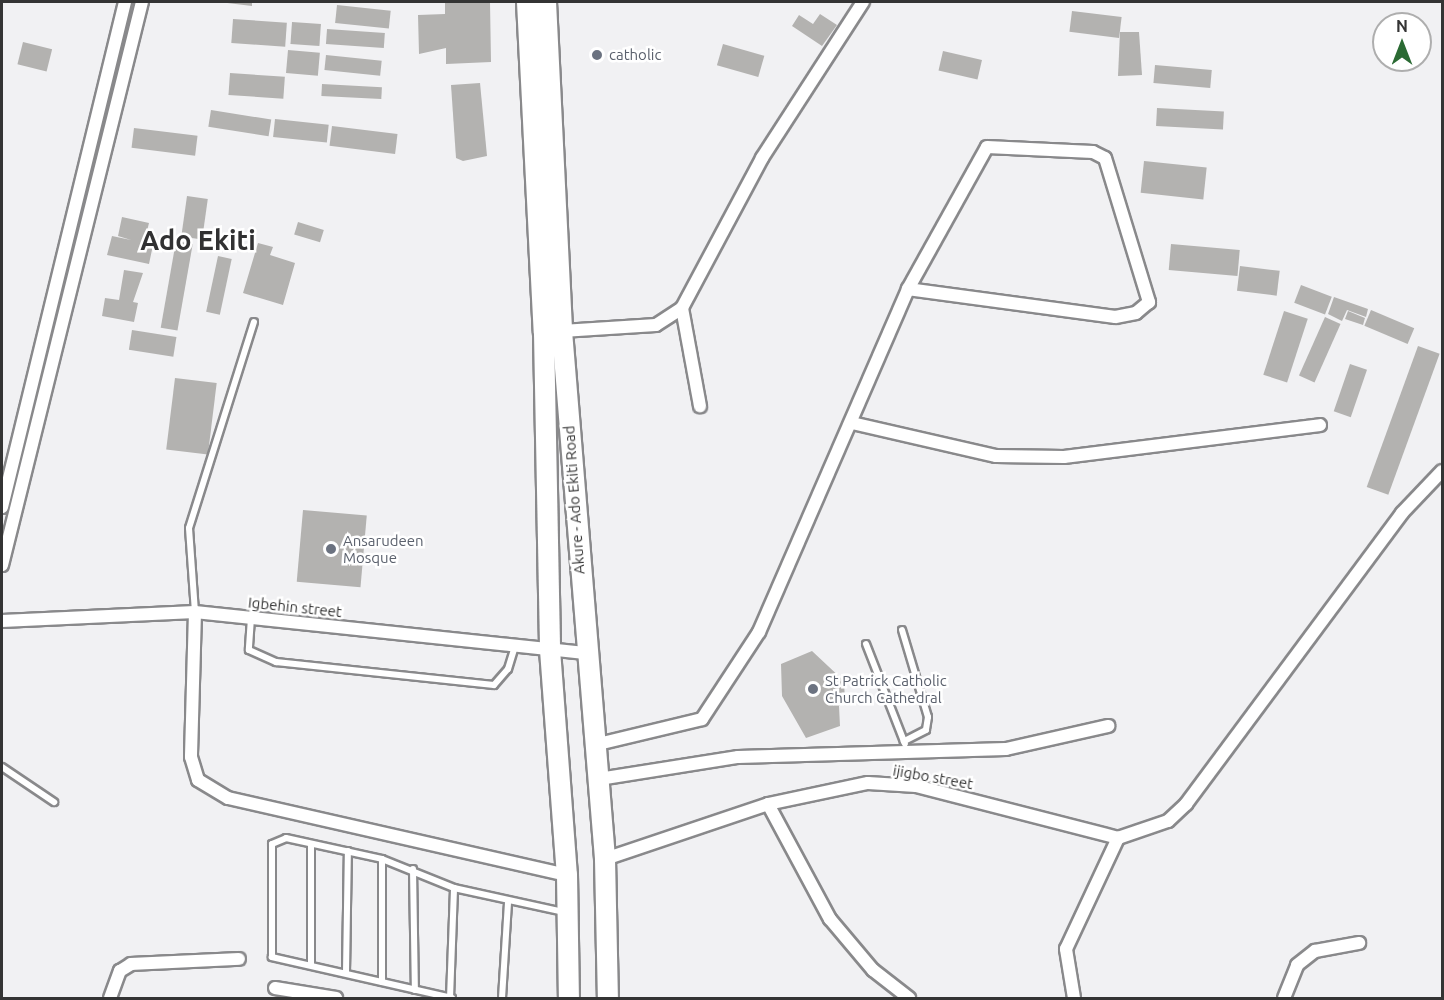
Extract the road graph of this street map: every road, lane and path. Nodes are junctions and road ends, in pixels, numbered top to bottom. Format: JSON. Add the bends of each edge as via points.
{"nodes":[{"id":1,"x":125,"y":2,"type":"edge"},
{"id":2,"x":142,"y":2,"type":"edge"},
{"id":3,"x":527,"y":2,"type":"edge"},
{"id":4,"x":546,"y":2,"type":"edge"},
{"id":5,"x":863,"y":2,"type":"edge"},
{"id":6,"x":908,"y":289,"type":"junction"},
{"id":7,"x":682,"y":308,"type":"junction"},
{"id":8,"x":254,"y":322,"type":"dead end"},
{"id":9,"x":562,"y":332,"type":"junction"},
{"id":10,"x":700,"y":406,"type":"dead end"},
{"id":11,"x":852,"y":423,"type":"junction"},
{"id":12,"x":1320,"y":425,"type":"dead end"},
{"id":13,"x":1443,"y":471,"type":"edge"},
{"id":14,"x":2,"y":507,"type":"edge"},
{"id":15,"x":2,"y":565,"type":"edge"},
{"id":16,"x":195,"y":612,"type":"junction"},
{"id":17,"x":251,"y":618,"type":"junction"},
{"id":18,"x":2,"y":621,"type":"edge"},
{"id":19,"x":902,"y":630,"type":"dead end"},
{"id":20,"x":866,"y":644,"type":"dead end"},
{"id":21,"x":515,"y":645,"type":"junction"},
{"id":22,"x":550,"y":650,"type":"junction"},
{"id":23,"x":585,"y":653,"type":"junction"},
{"id":24,"x":1108,"y":726,"type":"dead end"},
{"id":25,"x":594,"y":744,"type":"junction"},
{"id":26,"x":906,"y":747,"type":"junction"},
{"id":27,"x":2,"y":767,"type":"edge"},
{"id":28,"x":598,"y":779,"type":"junction"},
{"id":29,"x":54,"y":802,"type":"dead end"},
{"id":30,"x":768,"y":804,"type":"junction"},
{"id":31,"x":1118,"y":838,"type":"junction"},
{"id":32,"x":311,"y":844,"type":"junction"},
{"id":33,"x":348,"y":851,"type":"junction"},
{"id":34,"x":382,"y":859,"type":"junction"},
{"id":35,"x":605,"y":859,"type":"junction"},
{"id":36,"x":413,"y":869,"type":"junction"},
{"id":37,"x":567,"y":875,"type":"junction"},
{"id":38,"x":454,"y":888,"type":"junction"},
{"id":39,"x":508,"y":903,"type":"junction"},
{"id":40,"x":567,"y":912,"type":"junction"},
{"id":41,"x":1359,"y":943,"type":"dead end"},
{"id":42,"x":239,"y":959,"type":"dead end"},
{"id":43,"x":311,"y":965,"type":"junction"},
{"id":44,"x":346,"y":972,"type":"junction"},
{"id":45,"x":382,"y":982,"type":"junction"},
{"id":46,"x":275,"y":988,"type":"dead end"},
{"id":47,"x":415,"y":990,"type":"junction"},
{"id":48,"x":451,"y":998,"type":"edge"},
{"id":49,"x":110,"y":999,"type":"edge"},
{"id":50,"x":336,"y":999,"type":"edge"},
{"id":51,"x":502,"y":999,"type":"edge"},
{"id":52,"x":569,"y":999,"type":"edge"},
{"id":53,"x":608,"y":999,"type":"edge"},
{"id":54,"x":909,"y":999,"type":"edge"},
{"id":55,"x":1074,"y":999,"type":"edge"},
{"id":56,"x":1284,"y":999,"type":"edge"}],
"edges":[{"from":1,"to":14,"type":"street"},
{"from":2,"to":15,"type":"street"},
{"from":3,"to":22,"type":"main road","name":"Akure - Ado Ekiti Road","via":[[544,333]]},
{"from":4,"to":9,"type":"main road","name":"Akure - Ado Ekiti Road"},
{"from":5,"to":7,"type":"street","via":[[762,159]]},
{"from":6,"to":6,"type":"street","via":[[978,157],[997,146],[1093,152],[1105,159],[1149,302],[1136,313],[1115,317]]},
{"from":6,"to":11,"type":"street"},
{"from":7,"to":9,"type":"street","via":[[656,325]]},
{"from":7,"to":10,"type":"street"},
{"from":8,"to":16,"type":"lane","via":[[189,528],[187,565]]},
{"from":9,"to":23,"type":"main road","name":"Akure - Ado Ekiti Road"},
{"from":11,"to":12,"type":"street","via":[[996,456],[1064,457]]},
{"from":11,"to":25,"type":"street","via":[[759,632],[702,719]]},
{"from":13,"to":31,"type":"street","via":[[1402,513],[1186,804],[1168,821]]},
{"from":16,"to":17,"type":"street","name":"Igbehin street"},
{"from":16,"to":18,"type":"street","name":"Igbehin street"},
{"from":16,"to":37,"type":"street","via":[[191,757],[198,780],[228,798]]},
{"from":17,"to":21,"type":"street","name":"Igbehin street"},
{"from":17,"to":21,"type":"lane","via":[[249,650],[287,663],[494,685],[508,669]]},
{"from":19,"to":26,"type":"lane","via":[[928,717],[926,730]]},
{"from":20,"to":26,"type":"lane"},
{"from":21,"to":22,"type":"street","name":"Igbehin street"},
{"from":22,"to":23,"type":"street","name":"Igbehin street"},
{"from":22,"to":37,"type":"main road","name":"Akure - Ado Ekiti Road"},
{"from":23,"to":25,"type":"main road","name":"Akure - Ado Ekiti Road"},
{"from":24,"to":26,"type":"street","via":[[1006,749]]},
{"from":25,"to":28,"type":"main road","name":"Akure - Ado Ekiti Road"},
{"from":26,"to":28,"type":"street","via":[[738,757]]},
{"from":27,"to":29,"type":"lane"},
{"from":28,"to":35,"type":"main road","name":"Akure - Ado Ekiti Road"},
{"from":30,"to":31,"type":"street","name":"ijigbo street","via":[[868,783],[916,786]]},
{"from":30,"to":35,"type":"street","name":"ijigbo street"},
{"from":30,"to":54,"type":"street","via":[[830,919],[873,970]]},
{"from":31,"to":55,"type":"street","via":[[1066,949]]},
{"from":32,"to":33,"type":"lane"},
{"from":32,"to":43,"type":"lane"},
{"from":32,"to":43,"type":"lane","via":[[279,839],[268,859],[272,957]]},
{"from":33,"to":34,"type":"lane"},
{"from":33,"to":44,"type":"lane"},
{"from":34,"to":36,"type":"lane"},
{"from":34,"to":45,"type":"lane"},
{"from":35,"to":53,"type":"main road","name":"Akure - Ado Ekiti Road"},
{"from":36,"to":38,"type":"lane"},
{"from":36,"to":47,"type":"lane"},
{"from":37,"to":40,"type":"main road","name":"Akure - Ado Ekiti Road"},
{"from":38,"to":39,"type":"lane"},
{"from":38,"to":48,"type":"lane"},
{"from":39,"to":40,"type":"lane"},
{"from":39,"to":51,"type":"lane"},
{"from":40,"to":52,"type":"main road","name":"Akure - Ado Ekiti Road"},
{"from":41,"to":56,"type":"street","via":[[1315,951],[1297,965]]},
{"from":42,"to":49,"type":"street","via":[[131,964],[120,971]]},
{"from":43,"to":44,"type":"lane"},
{"from":44,"to":45,"type":"lane"},
{"from":45,"to":47,"type":"lane"},
{"from":46,"to":50,"type":"street"},
{"from":47,"to":48,"type":"lane"}]}
